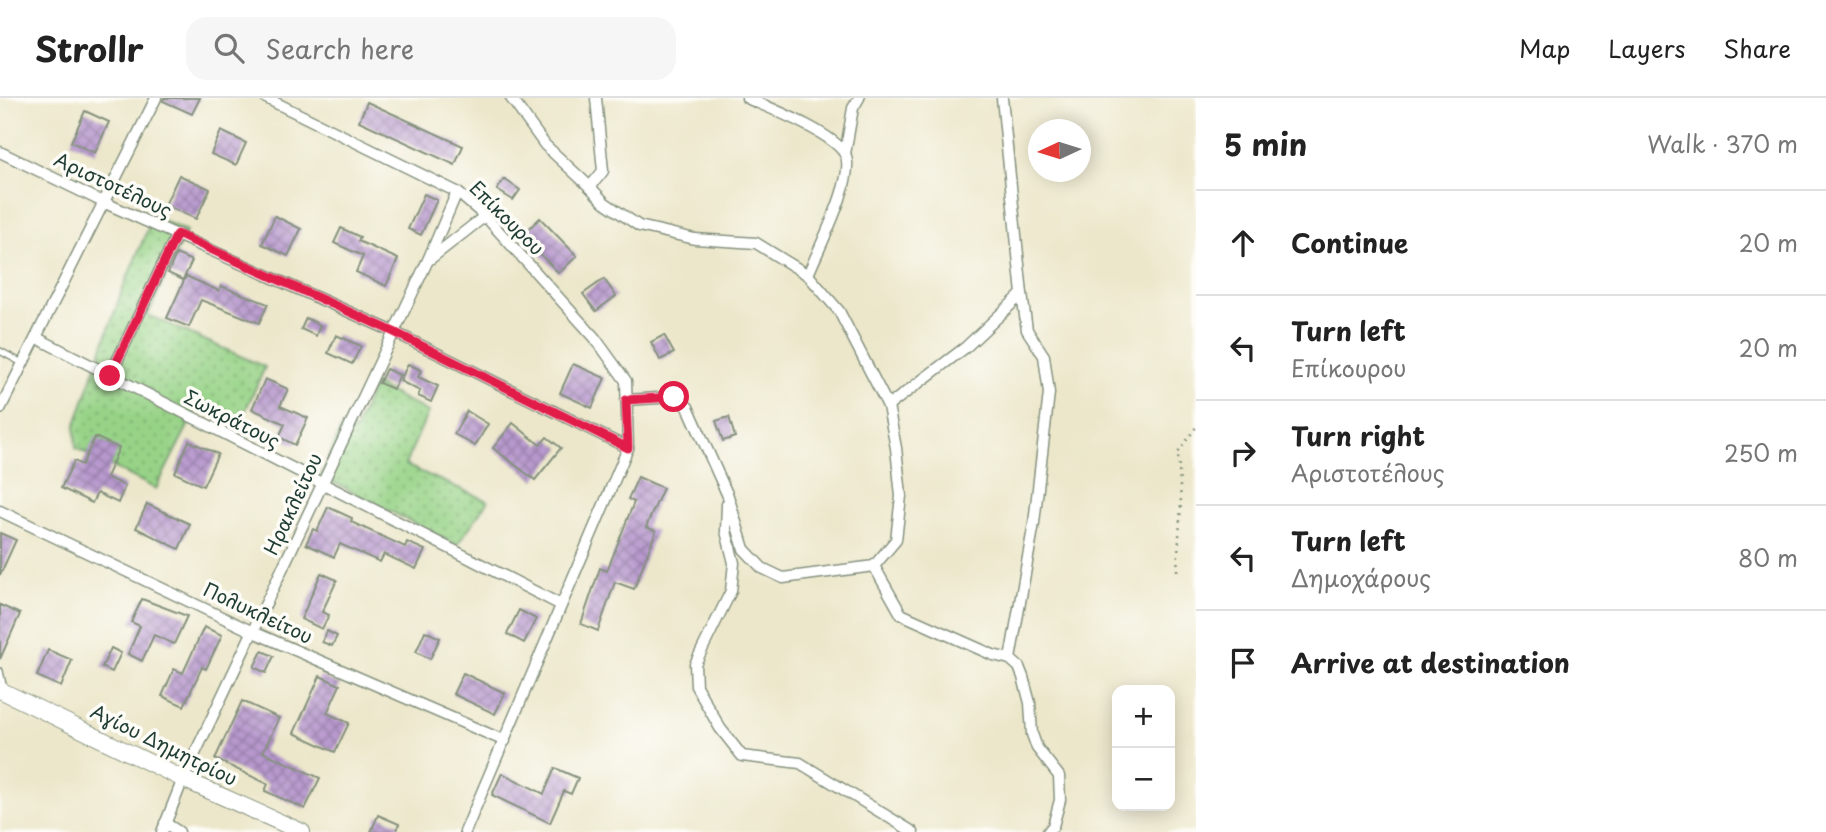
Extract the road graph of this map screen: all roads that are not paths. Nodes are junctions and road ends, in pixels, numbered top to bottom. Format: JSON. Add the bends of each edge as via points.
{"nodes":[{"id":1,"x":156,"y":98,"type":"edge"},
{"id":2,"x":266,"y":98,"type":"edge"},
{"id":3,"x":511,"y":98,"type":"edge"},
{"id":4,"x":596,"y":98,"type":"edge"},
{"id":5,"x":747,"y":98,"type":"edge"},
{"id":6,"x":859,"y":98,"type":"edge"},
{"id":7,"x":1001,"y":99,"type":"edge"},
{"id":8,"x":0,"y":152,"type":"edge"},
{"id":9,"x":845,"y":154,"type":"junction"},
{"id":10,"x":590,"y":187,"type":"junction"},
{"id":11,"x":457,"y":192,"type":"junction"},
{"id":12,"x":103,"y":202,"type":"junction"},
{"id":13,"x":485,"y":216,"type":"junction"},
{"id":14,"x":177,"y":234,"type":"junction"},
{"id":15,"x":428,"y":260,"type":"junction"},
{"id":16,"x":808,"y":275,"type":"junction"},
{"id":17,"x":1022,"y":294,"type":"junction"},
{"id":18,"x":394,"y":332,"type":"junction"},
{"id":19,"x":37,"y":338,"type":"junction"},
{"id":20,"x":0,"y":351,"type":"edge"},
{"id":21,"x":23,"y":364,"type":"junction"},
{"id":22,"x":110,"y":376,"type":"junction"},
{"id":23,"x":626,"y":400,"type":"junction"},
{"id":24,"x":888,"y":406,"type":"junction"},
{"id":25,"x":0,"y":409,"type":"edge"},
{"id":26,"x":628,"y":448,"type":"junction"},
{"id":27,"x":321,"y":484,"type":"junction"},
{"id":28,"x":728,"y":496,"type":"junction"},
{"id":29,"x":0,"y":511,"type":"edge"},
{"id":30,"x":874,"y":566,"type":"junction"},
{"id":31,"x":561,"y":605,"type":"junction"},
{"id":32,"x":251,"y":631,"type":"junction"},
{"id":33,"x":1010,"y":659,"type":"junction"},
{"id":34,"x":0,"y":671,"type":"edge"},
{"id":35,"x":3,"y":693,"type":"edge"},
{"id":36,"x":505,"y":741,"type":"junction"},
{"id":37,"x":183,"y":779,"type":"junction"},
{"id":38,"x":164,"y":827,"type":"edge"},
{"id":39,"x":179,"y":832,"type":"edge"},
{"id":40,"x":302,"y":832,"type":"edge"},
{"id":41,"x":465,"y":832,"type":"edge"},
{"id":42,"x":913,"y":832,"type":"edge"},
{"id":43,"x":1048,"y":832,"type":"edge"}],
"edges":[{"from":1,"to":12,"type":"street"},
{"from":2,"to":11,"type":"street","name":"Επίκουρου"},
{"from":3,"to":10,"type":"street","via":[[545,145]]},
{"from":4,"to":10,"type":"street","via":[[603,172]]},
{"from":5,"to":9,"type":"street","via":[[821,133]]},
{"from":6,"to":9,"type":"street"},
{"from":7,"to":17,"type":"street"},
{"from":8,"to":12,"type":"street","name":"Αριστοτέλους"},
{"from":9,"to":16,"type":"street","via":[[848,172]]},
{"from":10,"to":16,"type":"street","via":[[639,226],[695,239],[756,243]]},
{"from":11,"to":13,"type":"street","name":"Επίκουρου"},
{"from":11,"to":15,"type":"street","name":"Ηρακλείτου"},
{"from":12,"to":14,"type":"street","name":"Αριστοτέλους"},
{"from":12,"to":19,"type":"street"},
{"from":13,"to":15,"type":"street"},
{"from":13,"to":23,"type":"street","name":"Επίκουρου","via":[[595,338],[626,381]]},
{"from":14,"to":18,"type":"street","name":"Αριστοτέλους"},
{"from":14,"to":22,"type":"street"},
{"from":15,"to":18,"type":"street","name":"Ηρακλείτου"},
{"from":16,"to":24,"type":"street","via":[[839,311]]},
{"from":17,"to":24,"type":"street","via":[[966,348]]},
{"from":17,"to":33,"type":"street","via":[[1027,330],[1044,356],[1049,393],[1034,523]]},
{"from":18,"to":26,"type":"street","name":"Αριστοτέλους"},
{"from":18,"to":27,"type":"street","name":"Ηρακλείτου"},
{"from":19,"to":21,"type":"street"},
{"from":19,"to":22,"type":"street","name":"Σωκράτους"},
{"from":20,"to":21,"type":"lane"},
{"from":21,"to":25,"type":"street"},
{"from":22,"to":27,"type":"street","name":"Σωκράτους"},
{"from":23,"to":26,"type":"street","name":"Επίκουρου"},
{"from":23,"to":28,"type":"street","via":[[674,397],[688,407]]},
{"from":24,"to":30,"type":"street","via":[[901,496],[896,540]]},
{"from":26,"to":31,"type":"street"},
{"from":27,"to":31,"type":"street","name":"Σωκράτους"},
{"from":27,"to":32,"type":"street","name":"Ηρακλείτου"},
{"from":28,"to":30,"type":"street","via":[[744,549],[762,568],[783,578]]},
{"from":28,"to":42,"type":"street","via":[[726,531],[734,563],[731,591],[695,664],[696,686],[742,756],[800,763]]},
{"from":29,"to":32,"type":"street","name":"Πολυκλείτου"},
{"from":30,"to":33,"type":"street","via":[[901,614]]},
{"from":31,"to":36,"type":"street"},
{"from":32,"to":36,"type":"street","name":"Πολυκλείτου"},
{"from":32,"to":37,"type":"street","name":"Ηρακλείτου"},
{"from":33,"to":43,"type":"street","via":[[1023,677],[1037,748],[1059,776],[1060,800]]},
{"from":34,"to":35,"type":"lane"},
{"from":35,"to":37,"type":"street","name":"Αγίου Δημητρίου"},
{"from":36,"to":41,"type":"street"},
{"from":37,"to":38,"type":"street","name":"Ηρακλείτου"},
{"from":37,"to":40,"type":"street","name":"Αγίου Δημητρίου"},
{"from":38,"to":39,"type":"street"}]}
